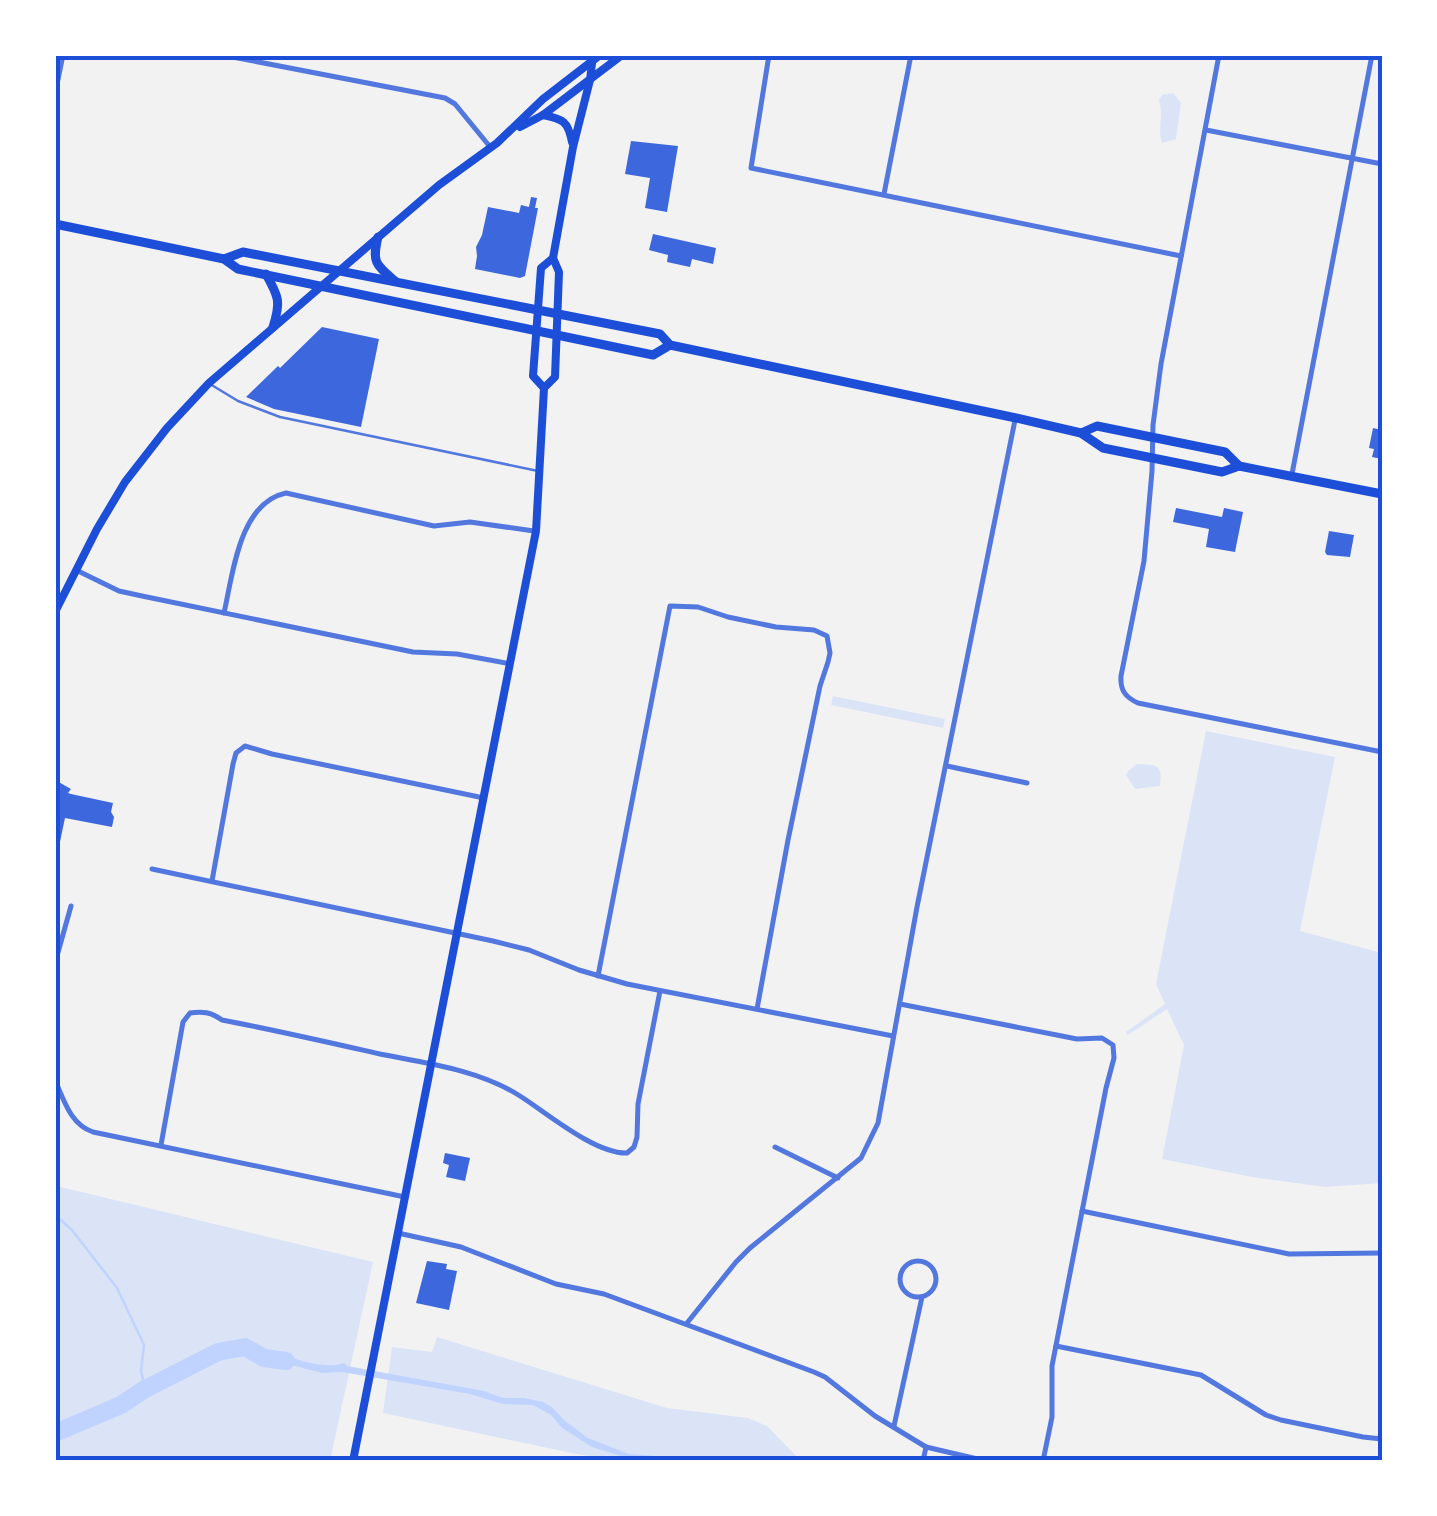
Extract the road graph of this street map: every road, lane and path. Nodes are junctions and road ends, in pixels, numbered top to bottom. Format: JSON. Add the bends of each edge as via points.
{"nodes":[{"id":1,"x":63,"y":55,"type":"edge"},
{"id":2,"x":222,"y":55,"type":"edge"},
{"id":3,"x":622,"y":55,"type":"edge"},
{"id":4,"x":769,"y":55,"type":"edge"},
{"id":5,"x":910,"y":55,"type":"edge"},
{"id":6,"x":1219,"y":55,"type":"edge"},
{"id":7,"x":1372,"y":55,"type":"edge"},
{"id":8,"x":595,"y":57,"type":"edge"},
{"id":9,"x":590,"y":80,"type":"junction"},
{"id":10,"x":55,"y":94,"type":"edge"},
{"id":11,"x":543,"y":115,"type":"junction"},
{"id":12,"x":1206,"y":130,"type":"junction"},
{"id":13,"x":510,"y":132,"type":"junction"},
{"id":14,"x":573,"y":147,"type":"junction"},
{"id":15,"x":490,"y":148,"type":"junction"},
{"id":16,"x":1353,"y":158,"type":"junction"},
{"id":17,"x":1382,"y":164,"type":"edge"},
{"id":18,"x":884,"y":194,"type":"junction"},
{"id":19,"x":55,"y":224,"type":"edge"},
{"id":20,"x":378,"y":237,"type":"junction"},
{"id":21,"x":1182,"y":256,"type":"junction"},
{"id":22,"x":553,"y":258,"type":"junction"},
{"id":23,"x":224,"y":259,"type":"junction"},
{"id":24,"x":338,"y":271,"type":"junction"},
{"id":25,"x":266,"y":274,"type":"junction"},
{"id":26,"x":397,"y":282,"type":"junction"},
{"id":27,"x":320,"y":286,"type":"junction"},
{"id":28,"x":538,"y":310,"type":"junction"},
{"id":29,"x":558,"y":313,"type":"junction"},
{"id":30,"x":273,"y":327,"type":"junction"},
{"id":31,"x":536,"y":330,"type":"junction"},
{"id":32,"x":556,"y":334,"type":"junction"},
{"id":33,"x":670,"y":345,"type":"junction"},
{"id":34,"x":209,"y":383,"type":"junction"},
{"id":35,"x":544,"y":388,"type":"junction"},
{"id":36,"x":1016,"y":418,"type":"junction"},
{"id":37,"x":1081,"y":433,"type":"junction"},
{"id":38,"x":1154,"y":437,"type":"junction"},
{"id":39,"x":1152,"y":459,"type":"junction"},
{"id":40,"x":1239,"y":466,"type":"junction"},
{"id":41,"x":540,"y":472,"type":"junction"},
{"id":42,"x":1292,"y":476,"type":"junction"},
{"id":43,"x":1382,"y":494,"type":"edge"},
{"id":44,"x":536,"y":531,"type":"junction"},
{"id":45,"x":76,"y":570,"type":"junction"},
{"id":46,"x":55,"y":612,"type":"edge"},
{"id":47,"x":224,"y":614,"type":"junction"},
{"id":48,"x":510,"y":664,"type":"junction"},
{"id":49,"x":1382,"y":752,"type":"edge"},
{"id":50,"x":947,"y":766,"type":"junction"},
{"id":51,"x":1027,"y":783,"type":"dead end"},
{"id":52,"x":484,"y":798,"type":"junction"},
{"id":53,"x":152,"y":869,"type":"dead end"},
{"id":54,"x":212,"y":881,"type":"junction"},
{"id":55,"x":71,"y":906,"type":"dead end"},
{"id":56,"x":457,"y":933,"type":"junction"},
{"id":57,"x":55,"y":964,"type":"edge"},
{"id":58,"x":598,"y":976,"type":"junction"},
{"id":59,"x":660,"y":991,"type":"junction"},
{"id":60,"x":899,"y":1004,"type":"junction"},
{"id":61,"x":756,"y":1009,"type":"junction"},
{"id":62,"x":893,"y":1036,"type":"junction"},
{"id":63,"x":431,"y":1064,"type":"junction"},
{"id":64,"x":55,"y":1080,"type":"edge"},
{"id":65,"x":161,"y":1145,"type":"junction"},
{"id":66,"x":776,"y":1147,"type":"dead end"},
{"id":67,"x":838,"y":1178,"type":"junction"},
{"id":68,"x":405,"y":1197,"type":"junction"},
{"id":69,"x":1082,"y":1211,"type":"junction"},
{"id":70,"x":398,"y":1233,"type":"junction"},
{"id":71,"x":1382,"y":1253,"type":"edge"},
{"id":72,"x":922,"y":1298,"type":"junction"},
{"id":73,"x":686,"y":1324,"type":"junction"},
{"id":74,"x":1056,"y":1346,"type":"junction"},
{"id":75,"x":894,"y":1428,"type":"junction"},
{"id":76,"x":1382,"y":1439,"type":"edge"},
{"id":77,"x":926,"y":1447,"type":"junction"},
{"id":78,"x":353,"y":1461,"type":"edge"},
{"id":79,"x":923,"y":1461,"type":"edge"},
{"id":80,"x":986,"y":1461,"type":"edge"},
{"id":81,"x":1042,"y":1461,"type":"edge"}],
"edges":[{"from":1,"to":10,"type":"street"},
{"from":2,"to":15,"type":"street","via":[[445,98]]},
{"from":3,"to":9,"type":"main road"},
{"from":4,"to":18,"type":"street","via":[[750,168]]},
{"from":5,"to":18,"type":"street"},
{"from":6,"to":12,"type":"street"},
{"from":7,"to":16,"type":"street"},
{"from":8,"to":9,"type":"main road"},
{"from":8,"to":13,"type":"main road"},
{"from":9,"to":11,"type":"main road"},
{"from":9,"to":14,"type":"main road"},
{"from":11,"to":13,"type":"main road"},
{"from":11,"to":14,"type":"main road","via":[[561,119]]},
{"from":12,"to":16,"type":"street"},
{"from":12,"to":21,"type":"street"},
{"from":13,"to":15,"type":"main road"},
{"from":14,"to":22,"type":"main road"},
{"from":15,"to":20,"type":"main road"},
{"from":16,"to":17,"type":"street"},
{"from":16,"to":42,"type":"street"},
{"from":18,"to":21,"type":"street"},
{"from":19,"to":23,"type":"main road"},
{"from":20,"to":24,"type":"main road"},
{"from":20,"to":26,"type":"main road","via":[[376,264]]},
{"from":21,"to":38,"type":"street"},
{"from":22,"to":28,"type":"main road","via":[[541,268]]},
{"from":22,"to":29,"type":"main road"},
{"from":23,"to":24,"type":"main road","via":[[244,252]]},
{"from":23,"to":25,"type":"main road"},
{"from":24,"to":26,"type":"main road"},
{"from":24,"to":27,"type":"main road"},
{"from":25,"to":27,"type":"main road"},
{"from":25,"to":30,"type":"main road","via":[[280,306]]},
{"from":26,"to":28,"type":"main road"},
{"from":27,"to":30,"type":"main road"},
{"from":27,"to":31,"type":"main road"},
{"from":28,"to":29,"type":"main road"},
{"from":28,"to":31,"type":"main road"},
{"from":29,"to":32,"type":"main road"},
{"from":29,"to":33,"type":"main road","via":[[660,334]]},
{"from":30,"to":34,"type":"main road"},
{"from":31,"to":32,"type":"main road"},
{"from":31,"to":35,"type":"main road","via":[[533,376]]},
{"from":32,"to":33,"type":"main road","via":[[653,355]]},
{"from":32,"to":35,"type":"main road","via":[[555,377]]},
{"from":33,"to":36,"type":"main road"},
{"from":34,"to":41,"type":"lane","via":[[280,417]]},
{"from":34,"to":45,"type":"main road","via":[[125,482]]},
{"from":35,"to":41,"type":"main road"},
{"from":36,"to":37,"type":"main road"},
{"from":36,"to":50,"type":"street"},
{"from":37,"to":38,"type":"main road","via":[[1098,426]]},
{"from":37,"to":39,"type":"main road","via":[[1104,448]]},
{"from":38,"to":39,"type":"street"},
{"from":38,"to":40,"type":"main road","via":[[1225,452]]},
{"from":39,"to":40,"type":"main road","via":[[1222,472]]},
{"from":39,"to":49,"type":"street","via":[[1144,561],[1121,676],[1127,698]]},
{"from":40,"to":42,"type":"main road"},
{"from":41,"to":44,"type":"main road"},
{"from":42,"to":43,"type":"main road"},
{"from":44,"to":47,"type":"street","via":[[470,522],[434,526],[277,495],[260,506],[239,546]]},
{"from":44,"to":48,"type":"main road"},
{"from":45,"to":46,"type":"main road"},
{"from":45,"to":47,"type":"street","via":[[119,591]]},
{"from":47,"to":48,"type":"street"},
{"from":48,"to":52,"type":"main road"},
{"from":50,"to":51,"type":"street"},
{"from":50,"to":60,"type":"street"},
{"from":52,"to":54,"type":"street","via":[[245,746],[233,764]]},
{"from":52,"to":56,"type":"main road"},
{"from":53,"to":54,"type":"street"},
{"from":54,"to":56,"type":"street"},
{"from":55,"to":57,"type":"street"},
{"from":56,"to":58,"type":"street"},
{"from":56,"to":63,"type":"main road"},
{"from":58,"to":59,"type":"street"},
{"from":58,"to":61,"type":"street","via":[[670,606],[814,630],[827,636],[830,653]]},
{"from":59,"to":61,"type":"street"},
{"from":59,"to":63,"type":"street","via":[[637,1137],[627,1153],[561,1125],[496,1084]]},
{"from":60,"to":62,"type":"street"},
{"from":60,"to":69,"type":"street","via":[[1113,1045]]},
{"from":61,"to":62,"type":"street"},
{"from":62,"to":67,"type":"street","via":[[878,1123],[860,1158]]},
{"from":63,"to":65,"type":"street","via":[[190,1012]]},
{"from":63,"to":68,"type":"main road"},
{"from":64,"to":65,"type":"street","via":[[83,1128]]},
{"from":65,"to":68,"type":"street"},
{"from":66,"to":67,"type":"street"},
{"from":67,"to":73,"type":"street","via":[[750,1248]]},
{"from":68,"to":70,"type":"main road"},
{"from":69,"to":71,"type":"street","via":[[1289,1254]]},
{"from":69,"to":74,"type":"street"},
{"from":70,"to":73,"type":"street","via":[[461,1247]]},
{"from":70,"to":78,"type":"main road"},
{"from":72,"to":72,"type":"street","via":[[936,1279],[932,1268],[916,1261],[905,1266],[900,1282],[905,1292]]},
{"from":72,"to":75,"type":"street"},
{"from":73,"to":75,"type":"street","via":[[825,1377]]},
{"from":74,"to":76,"type":"street","via":[[1201,1374],[1266,1415]]},
{"from":74,"to":81,"type":"street"},
{"from":75,"to":77,"type":"street"},
{"from":77,"to":79,"type":"street"},
{"from":77,"to":80,"type":"street"}]}
